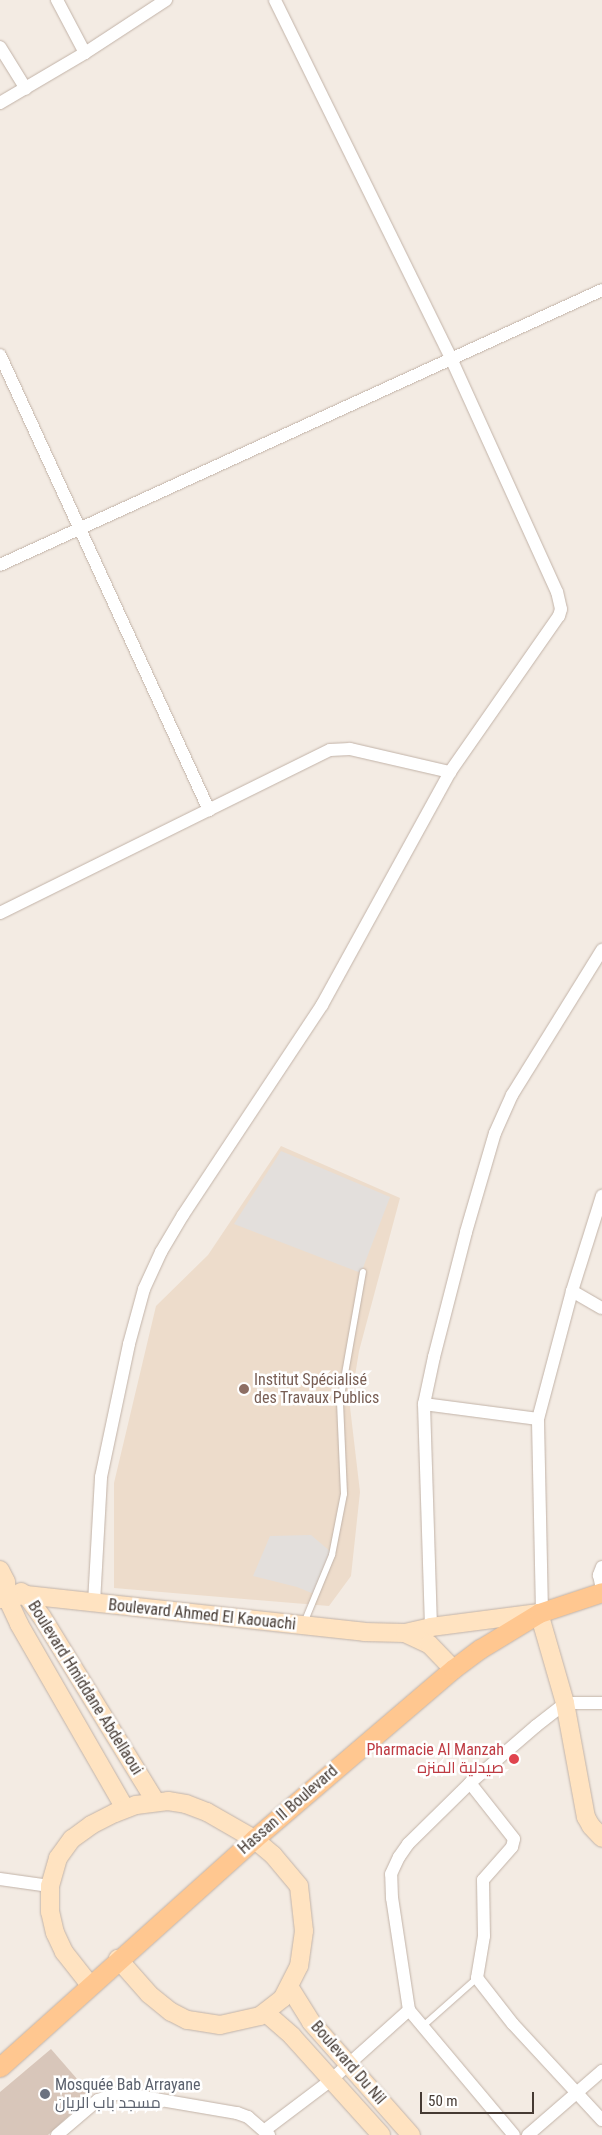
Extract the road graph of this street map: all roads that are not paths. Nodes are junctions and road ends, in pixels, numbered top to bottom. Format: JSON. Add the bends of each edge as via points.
{"nodes":[{"id":1,"x":57,"y":0,"type":"edge"},
{"id":2,"x":166,"y":0,"type":"edge"},
{"id":3,"x":275,"y":0,"type":"edge"},
{"id":4,"x":0,"y":47,"type":"edge"},
{"id":5,"x":85,"y":53,"type":"junction"},
{"id":6,"x":26,"y":89,"type":"junction"},
{"id":7,"x":0,"y":102,"type":"edge"},
{"id":8,"x":602,"y":290,"type":"edge"},
{"id":9,"x":0,"y":355,"type":"edge"},
{"id":10,"x":451,"y":358,"type":"junction"},
{"id":11,"x":80,"y":529,"type":"junction"},
{"id":12,"x":0,"y":565,"type":"edge"},
{"id":13,"x":450,"y":772,"type":"junction"},
{"id":14,"x":209,"y":810,"type":"junction"},
{"id":15,"x":0,"y":913,"type":"edge"},
{"id":16,"x":602,"y":950,"type":"edge"},
{"id":17,"x":602,"y":1196,"type":"edge"},
{"id":18,"x":363,"y":1272,"type":"dead end"},
{"id":19,"x":572,"y":1291,"type":"junction"},
{"id":20,"x":602,"y":1308,"type":"edge"},
{"id":21,"x":424,"y":1404,"type":"junction"},
{"id":22,"x":538,"y":1419,"type":"junction"},
{"id":23,"x":602,"y":1568,"type":"edge"},
{"id":24,"x":3,"y":1587,"type":"edge"},
{"id":25,"x":602,"y":1590,"type":"edge"},
{"id":26,"x":26,"y":1595,"type":"junction"},
{"id":27,"x":94,"y":1603,"type":"junction"},
{"id":28,"x":541,"y":1613,"type":"junction"},
{"id":29,"x":303,"y":1626,"type":"junction"},
{"id":30,"x":431,"y":1627,"type":"junction"},
{"id":31,"x":405,"y":1632,"type":"junction"},
{"id":32,"x":453,"y":1669,"type":"junction"},
{"id":33,"x":602,"y":1703,"type":"edge"},
{"id":34,"x":565,"y":1704,"type":"junction"},
{"id":35,"x":470,"y":1783,"type":"junction"},
{"id":36,"x":156,"y":1802,"type":"junction"},
{"id":37,"x":125,"y":1808,"type":"junction"},
{"id":38,"x":602,"y":1838,"type":"edge"},
{"id":39,"x":254,"y":1839,"type":"junction"},
{"id":40,"x":0,"y":1879,"type":"edge"},
{"id":41,"x":50,"y":1886,"type":"junction"},
{"id":42,"x":118,"y":1959,"type":"junction"},
{"id":43,"x":477,"y":1978,"type":"junction"},
{"id":44,"x":90,"y":1985,"type":"junction"},
{"id":45,"x":290,"y":1988,"type":"junction"},
{"id":46,"x":409,"y":2010,"type":"junction"},
{"id":47,"x":266,"y":2013,"type":"junction"},
{"id":48,"x":423,"y":2026,"type":"junction"},
{"id":49,"x":348,"y":2065,"type":"junction"},
{"id":50,"x":0,"y":2068,"type":"edge"},
{"id":51,"x":602,"y":2071,"type":"edge"},
{"id":52,"x":331,"y":2080,"type":"junction"},
{"id":53,"x":576,"y":2094,"type":"junction"},
{"id":54,"x":602,"y":2120,"type":"edge"},
{"id":55,"x":65,"y":2133,"type":"edge"},
{"id":56,"x":267,"y":2133,"type":"edge"},
{"id":57,"x":381,"y":2135,"type":"edge"},
{"id":58,"x":411,"y":2135,"type":"edge"},
{"id":59,"x":514,"y":2135,"type":"edge"},
{"id":60,"x":528,"y":2135,"type":"edge"}],
"edges":[{"from":1,"to":5,"type":"street"},
{"from":2,"to":5,"type":"street"},
{"from":3,"to":10,"type":"street"},
{"from":4,"to":6,"type":"street"},
{"from":5,"to":6,"type":"street"},
{"from":6,"to":7,"type":"street"},
{"from":8,"to":10,"type":"street"},
{"from":9,"to":11,"type":"street"},
{"from":10,"to":11,"type":"street"},
{"from":10,"to":13,"type":"street","via":[[557,592],[561,609]]},
{"from":11,"to":12,"type":"street"},
{"from":11,"to":14,"type":"street"},
{"from":13,"to":14,"type":"street","via":[[339,748]]},
{"from":13,"to":27,"type":"street","via":[[322,1005],[183,1215],[144,1289],[101,1478]]},
{"from":14,"to":15,"type":"street"},
{"from":16,"to":21,"type":"street","via":[[512,1095],[495,1133],[466,1232]]},
{"from":17,"to":19,"type":"street"},
{"from":18,"to":29,"type":"lane","via":[[340,1402],[344,1494],[332,1555]]},
{"from":19,"to":20,"type":"street"},
{"from":19,"to":22,"type":"street"},
{"from":21,"to":22,"type":"street"},
{"from":21,"to":30,"type":"street"},
{"from":22,"to":28,"type":"street"},
{"from":23,"to":25,"type":"street"},
{"from":24,"to":26,"type":"street","name":"Boulevard Hmiddane Abdellaoui"},
{"from":24,"to":37,"type":"street","name":"Boulevard Hmiddane Abdellaoui"},
{"from":25,"to":28,"type":"main road","name":"Hassan II Boulevard"},
{"from":26,"to":27,"type":"street","name":"Boulevard Ahmed El Kaouachi"},
{"from":26,"to":36,"type":"street","name":"Boulevard Hmiddane Abdellaoui"},
{"from":27,"to":29,"type":"street","name":"Boulevard Ahmed El Kaouachi"},
{"from":28,"to":30,"type":"street","name":"Boulevard Ahmed El Kaouachi"},
{"from":28,"to":32,"type":"main road","name":"Hassan II Boulevard"},
{"from":28,"to":34,"type":"street"},
{"from":29,"to":31,"type":"street","name":"Boulevard Ahmed El Kaouachi"},
{"from":30,"to":31,"type":"street","name":"Boulevard Ahmed El Kaouachi"},
{"from":31,"to":32,"type":"street","name":"Boulevard Ahmed El Kaouachi","via":[[429,1644]]},
{"from":32,"to":39,"type":"main road","name":"Hassan II Boulevard"},
{"from":33,"to":34,"type":"street"},
{"from":34,"to":35,"type":"street"},
{"from":34,"to":38,"type":"street","via":[[586,1817]]},
{"from":35,"to":43,"type":"street","via":[[514,1839],[512,1847],[483,1880],[484,1936]]},
{"from":35,"to":46,"type":"street","via":[[408,1844],[391,1874]]},
{"from":36,"to":37,"type":"street"},
{"from":36,"to":39,"type":"street","via":[[176,1802],[199,1808]]},
{"from":37,"to":41,"type":"street","via":[[72,1839],[58,1858]]},
{"from":39,"to":42,"type":"main road","name":"Hassan II Boulevard"},
{"from":39,"to":45,"type":"street","via":[[274,1855],[299,1886],[304,1941]]},
{"from":40,"to":41,"type":"street"},
{"from":41,"to":44,"type":"street","via":[[50,1912],[55,1933],[67,1957]]},
{"from":42,"to":44,"type":"main road","name":"Hassan II Boulevard"},
{"from":42,"to":47,"type":"street","via":[[150,1994],[171,2012],[187,2020],[220,2025]]},
{"from":43,"to":48,"type":"lane"},
{"from":43,"to":53,"type":"street"},
{"from":44,"to":50,"type":"main road","name":"Hassan II Boulevard"},
{"from":45,"to":47,"type":"street"},
{"from":45,"to":49,"type":"street","name":"Boulevard Du Nil","via":[[311,2022]]},
{"from":46,"to":48,"type":"street"},
{"from":46,"to":49,"type":"street"},
{"from":47,"to":52,"type":"street","name":"Boulevard Du Nil","via":[[292,2036]]},
{"from":48,"to":59,"type":"street"},
{"from":49,"to":52,"type":"street"},
{"from":49,"to":58,"type":"street","name":"Boulevard Du Nil"},
{"from":51,"to":53,"type":"street"},
{"from":52,"to":56,"type":"street"},
{"from":52,"to":57,"type":"street","name":"Boulevard Du Nil"},
{"from":53,"to":54,"type":"street"},
{"from":53,"to":60,"type":"street"},
{"from":55,"to":56,"type":"street","via":[[98,2100],[120,2093],[237,2113],[248,2117]]}]}
